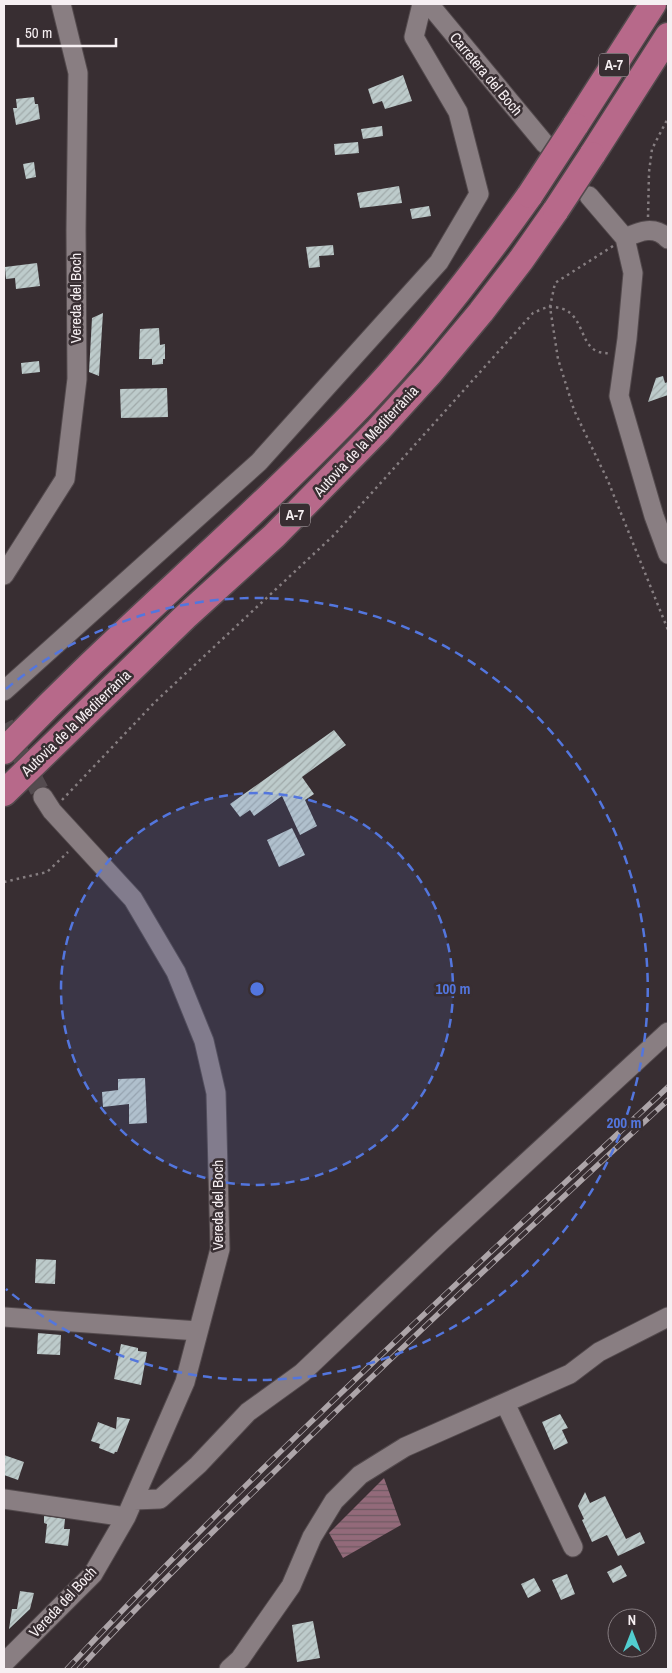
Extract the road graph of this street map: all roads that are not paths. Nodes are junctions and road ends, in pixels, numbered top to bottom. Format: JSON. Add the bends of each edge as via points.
{"nodes":[{"id":1,"x":61,"y":4,"type":"edge"},
{"id":2,"x":422,"y":4,"type":"edge"},
{"id":3,"x":429,"y":4,"type":"edge"},
{"id":4,"x":653,"y":4,"type":"edge"},
{"id":5,"x":668,"y":36,"type":"edge"},
{"id":6,"x":545,"y":144,"type":"dead end"},
{"id":7,"x":589,"y":196,"type":"dead end"},
{"id":8,"x":625,"y":238,"type":"junction"},
{"id":9,"x":668,"y":239,"type":"edge"},
{"id":10,"x":668,"y":554,"type":"edge"},
{"id":11,"x":4,"y":575,"type":"edge"},
{"id":12,"x":4,"y":691,"type":"edge"},
{"id":13,"x":4,"y":750,"type":"edge"},
{"id":14,"x":4,"y":793,"type":"edge"},
{"id":15,"x":47,"y":804,"type":"tunnel mouth"},
{"id":16,"x":668,"y":1032,"type":"edge"},
{"id":17,"x":4,"y":1317,"type":"edge"},
{"id":18,"x":668,"y":1317,"type":"edge"},
{"id":19,"x":198,"y":1331,"type":"junction"},
{"id":20,"x":505,"y":1403,"type":"junction"},
{"id":21,"x":4,"y":1499,"type":"edge"},
{"id":22,"x":134,"y":1500,"type":"junction"},
{"id":23,"x":126,"y":1518,"type":"junction"},
{"id":24,"x":573,"y":1546,"type":"dead end"},
{"id":25,"x":4,"y":1663,"type":"edge"},
{"id":26,"x":229,"y":1669,"type":"edge"}],
"edges":[{"from":1,"to":11,"type":"street","name":"Vereda del Boch","via":[[78,72],[76,380],[65,479]]},
{"from":2,"to":12,"type":"street","via":[[414,37],[458,112],[479,194],[439,262],[258,462]]},
{"from":3,"to":6,"type":"street","name":"Carretera del Boch"},
{"from":4,"to":13,"type":"highway","name":"Autovia de la Mediterrània","number":"A-7","bridge":true,"via":[[530,195],[460,290],[362,404]]},
{"from":5,"to":14,"type":"highway","name":"Autovia de la Mediterrània","number":"A-7","bridge":true,"via":[[521,260],[430,373],[274,536],[185,617]]},
{"from":7,"to":8,"type":"street"},
{"from":8,"to":9,"type":"street","via":[[648,229],[664,234]]},
{"from":8,"to":10,"type":"street","via":[[633,273],[618,396]]},
{"from":15,"to":19,"type":"street","name":"Vereda del Boch","via":[[133,899],[176,972],[204,1041],[216,1093],[220,1248]]},
{"from":16,"to":22,"type":"street","via":[[302,1373],[248,1412],[198,1465],[160,1499]]},
{"from":17,"to":19,"type":"street"},
{"from":18,"to":20,"type":"street","via":[[599,1352],[570,1374]]},
{"from":19,"to":22,"type":"street","name":"Vereda del Boch","via":[[185,1382]]},
{"from":20,"to":24,"type":"street"},
{"from":20,"to":26,"type":"street","via":[[405,1447],[360,1475],[334,1501],[312,1536],[291,1586],[240,1659]]},
{"from":21,"to":23,"type":"street"},
{"from":22,"to":23,"type":"street","name":"Vereda del Boch"},
{"from":23,"to":25,"type":"street","name":"Vereda del Boch","via":[[93,1574]]}]}
